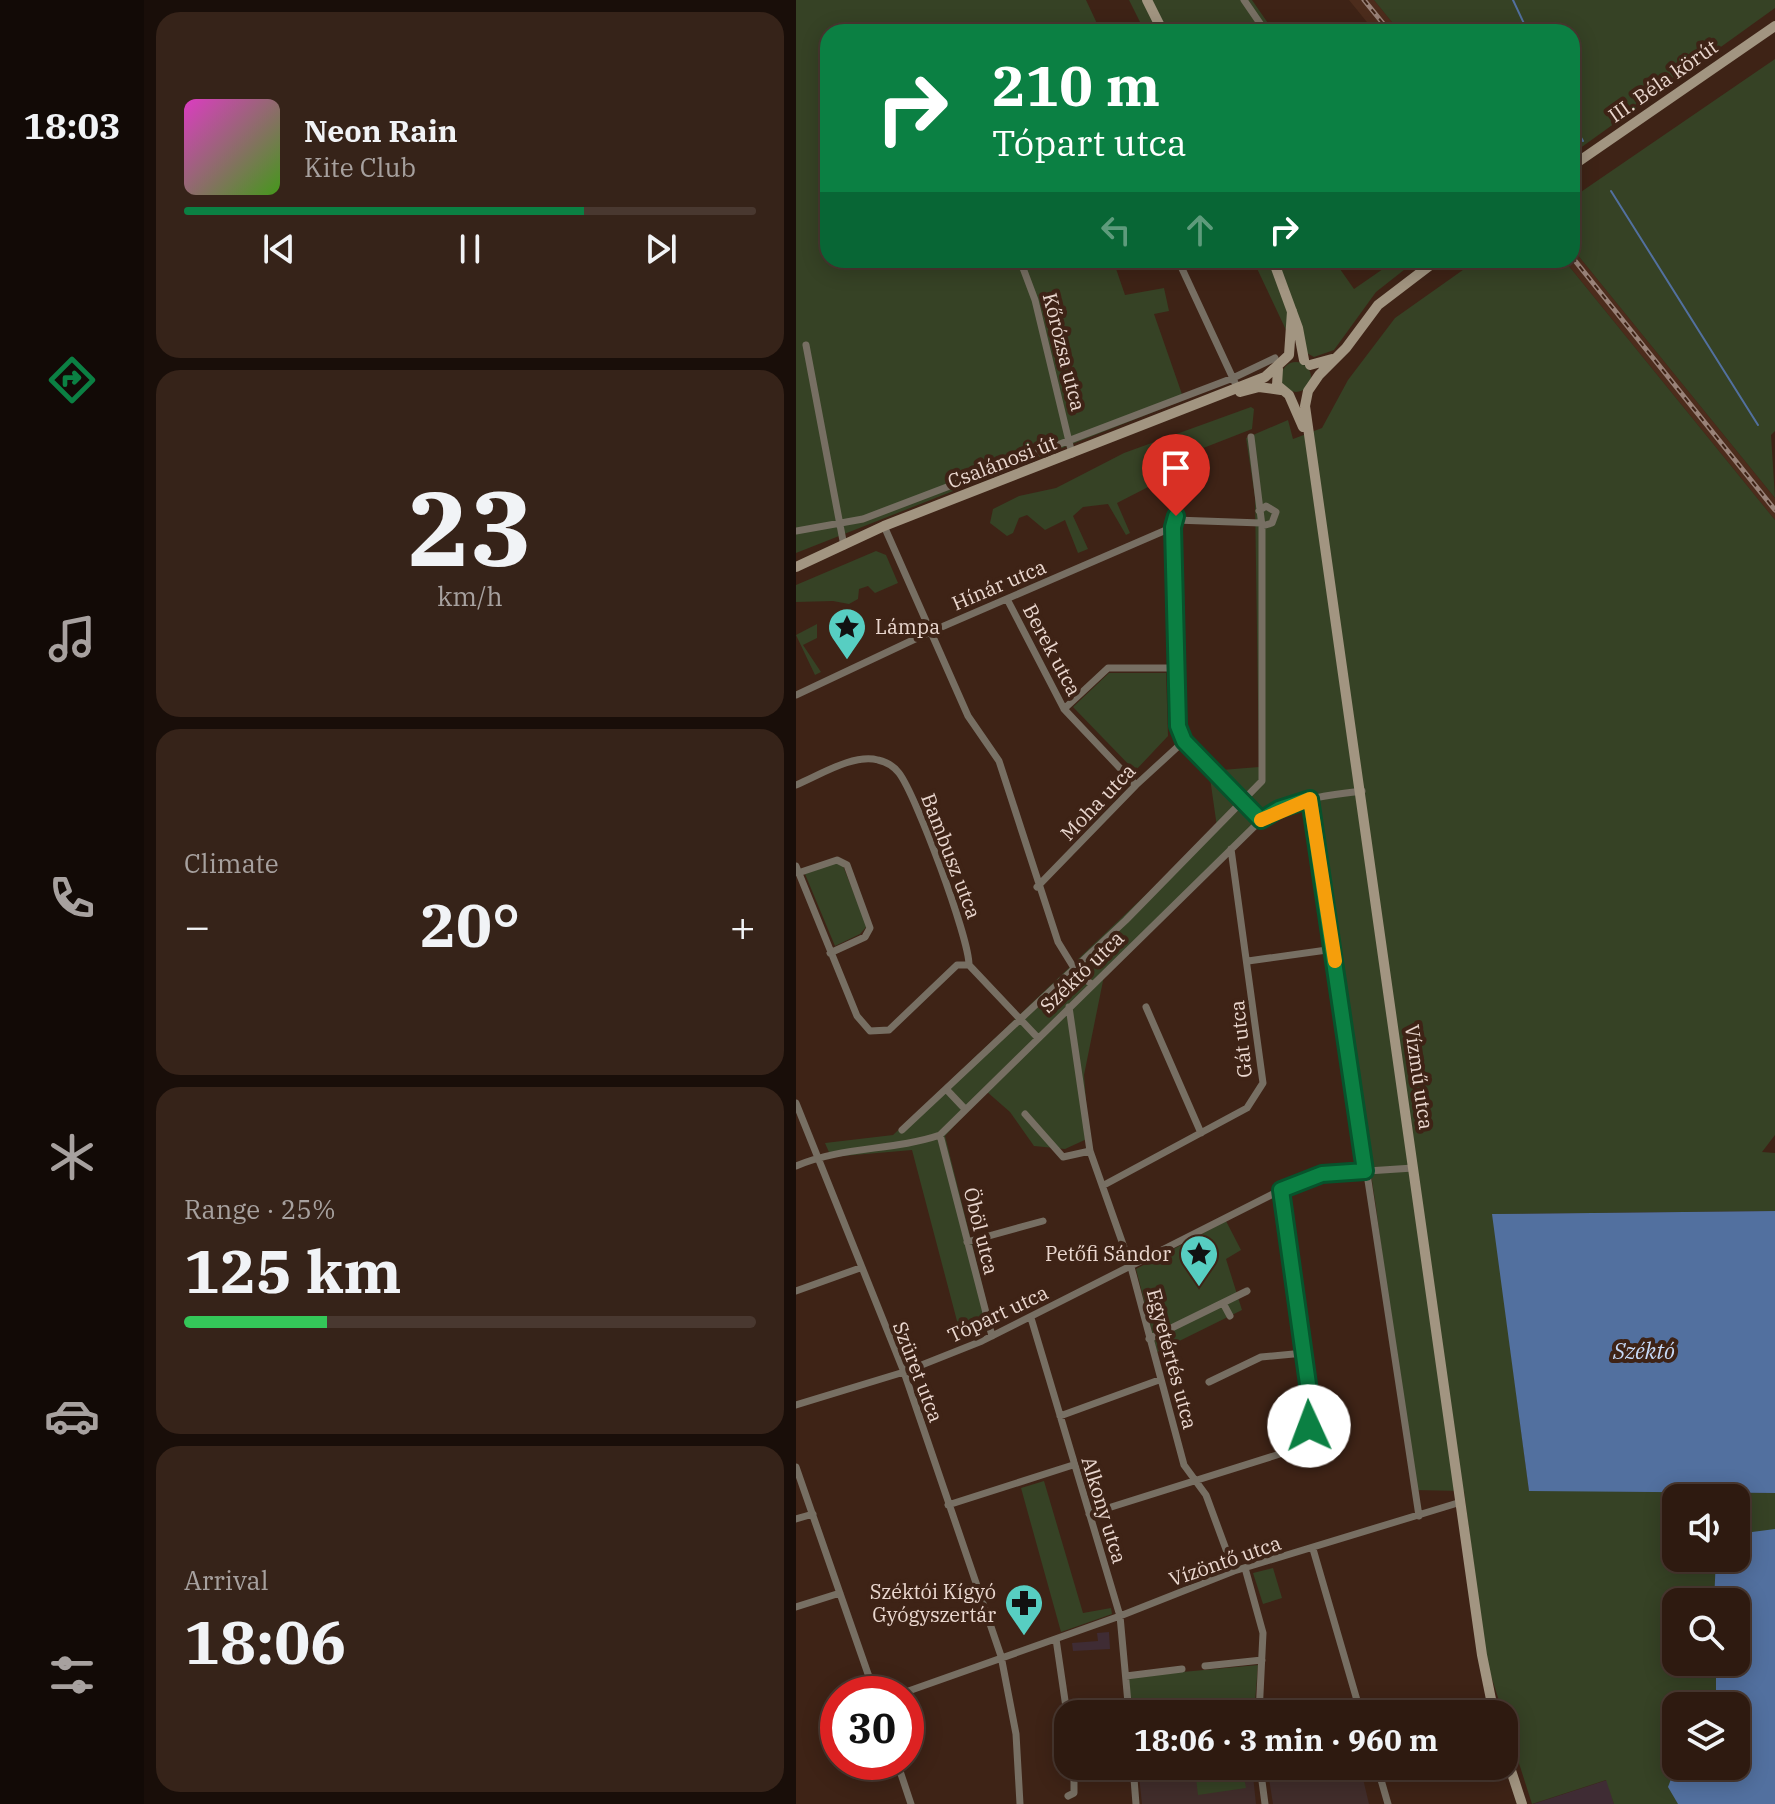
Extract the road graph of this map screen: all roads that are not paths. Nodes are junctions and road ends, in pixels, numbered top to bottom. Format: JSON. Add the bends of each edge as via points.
{"nodes":[{"id":1,"x":1147,"y":0,"type":"edge"},
{"id":2,"x":1244,"y":0,"type":"edge"},
{"id":3,"x":1159,"y":24,"type":"edge"},
{"id":4,"x":1260,"y":24,"type":"edge"},
{"id":5,"x":1775,"y":26,"type":"edge"},
{"id":6,"x":1580,"y":160,"type":"edge"},
{"id":7,"x":1023,"y":268,"type":"edge"},
{"id":8,"x":1182,"y":268,"type":"edge"},
{"id":9,"x":1276,"y":268,"type":"edge"},
{"id":10,"x":1419,"y":268,"type":"edge"},
{"id":11,"x":1292,"y":311,"type":"junction"},
{"id":12,"x":806,"y":345,"type":"dead end"},
{"id":13,"x":1338,"y":357,"type":"junction"},
{"id":14,"x":1280,"y":362,"type":"junction"},
{"id":15,"x":1307,"y":362,"type":"junction"},
{"id":16,"x":1235,"y":382,"type":"junction"},
{"id":17,"x":1310,"y":388,"type":"junction"},
{"id":18,"x":1285,"y":393,"type":"junction"},
{"id":19,"x":1222,"y":394,"type":"junction"},
{"id":20,"x":1251,"y":437,"type":"dead end"},
{"id":21,"x":1069,"y":440,"type":"junction"},
{"id":22,"x":1309,"y":444,"type":"junction"},
{"id":23,"x":1072,"y":454,"type":"junction"},
{"id":24,"x":1160,"y":477,"type":"dead end"},
{"id":25,"x":1259,"y":511,"type":"junction"},
{"id":26,"x":1174,"y":524,"type":"junction"},
{"id":27,"x":1262,"y":524,"type":"junction"},
{"id":28,"x":840,"y":525,"type":"junction"},
{"id":29,"x":884,"y":526,"type":"junction"},
{"id":30,"x":796,"y":531,"type":"edge"},
{"id":31,"x":844,"y":546,"type":"junction"},
{"id":32,"x":796,"y":567,"type":"edge"},
{"id":33,"x":1007,"y":599,"type":"junction"},
{"id":34,"x":930,"y":632,"type":"junction"},
{"id":35,"x":1175,"y":668,"type":"junction"},
{"id":36,"x":796,"y":695,"type":"edge"},
{"id":37,"x":1064,"y":709,"type":"junction"},
{"id":38,"x":1184,"y":741,"type":"junction"},
{"id":39,"x":796,"y":785,"type":"edge"},
{"id":40,"x":1136,"y":785,"type":"junction"},
{"id":41,"x":1362,"y":791,"type":"junction"},
{"id":42,"x":1310,"y":799,"type":"junction"},
{"id":43,"x":1244,"y":802,"type":"junction"},
{"id":44,"x":1261,"y":820,"type":"junction"},
{"id":45,"x":1231,"y":849,"type":"junction"},
{"id":46,"x":797,"y":870,"type":"edge"},
{"id":47,"x":1037,"y":887,"type":"junction"},
{"id":48,"x":1334,"y":949,"type":"junction"},
{"id":49,"x":830,"y":953,"type":"junction"},
{"id":50,"x":1248,"y":961,"type":"junction"},
{"id":51,"x":969,"y":965,"type":"junction"},
{"id":52,"x":1074,"y":968,"type":"junction"},
{"id":53,"x":1092,"y":985,"type":"junction"},
{"id":54,"x":1069,"y":1007,"type":"junction"},
{"id":55,"x":1146,"y":1007,"type":"dead end"},
{"id":56,"x":1020,"y":1018,"type":"junction"},
{"id":57,"x":1038,"y":1038,"type":"junction"},
{"id":58,"x":947,"y":1090,"type":"junction"},
{"id":59,"x":796,"y":1103,"type":"edge"},
{"id":60,"x":964,"y":1108,"type":"junction"},
{"id":61,"x":1025,"y":1114,"type":"dead end"},
{"id":62,"x":902,"y":1130,"type":"dead end"},
{"id":63,"x":1201,"y":1133,"type":"junction"},
{"id":64,"x":940,"y":1135,"type":"junction"},
{"id":65,"x":1090,"y":1151,"type":"junction"},
{"id":66,"x":818,"y":1156,"type":"junction"},
{"id":67,"x":796,"y":1166,"type":"edge"},
{"id":68,"x":1413,"y":1168,"type":"junction"},
{"id":69,"x":1365,"y":1171,"type":"junction"},
{"id":70,"x":1104,"y":1185,"type":"junction"},
{"id":71,"x":1281,"y":1190,"type":"junction"},
{"id":72,"x":1043,"y":1221,"type":"dead end"},
{"id":73,"x":967,"y":1242,"type":"junction"},
{"id":74,"x":1131,"y":1267,"type":"junction"},
{"id":75,"x":860,"y":1268,"type":"junction"},
{"id":76,"x":796,"y":1291,"type":"edge"},
{"id":77,"x":1247,"y":1291,"type":"dead end"},
{"id":78,"x":1223,"y":1303,"type":"junction"},
{"id":79,"x":1230,"y":1316,"type":"dead end"},
{"id":80,"x":1031,"y":1318,"type":"junction"},
{"id":81,"x":992,"y":1336,"type":"junction"},
{"id":82,"x":1149,"y":1339,"type":"junction"},
{"id":83,"x":1304,"y":1353,"type":"junction"},
{"id":84,"x":904,"y":1372,"type":"junction"},
{"id":85,"x":1159,"y":1380,"type":"junction"},
{"id":86,"x":1209,"y":1382,"type":"dead end"},
{"id":87,"x":796,"y":1405,"type":"edge"},
{"id":88,"x":1060,"y":1416,"type":"junction"},
{"id":89,"x":1073,"y":1465,"type":"junction"},
{"id":90,"x":796,"y":1467,"type":"edge"},
{"id":91,"x":1195,"y":1479,"type":"junction"},
{"id":92,"x":1461,"y":1502,"type":"junction"},
{"id":93,"x":948,"y":1505,"type":"junction"},
{"id":94,"x":813,"y":1514,"type":"junction"},
{"id":95,"x":1089,"y":1514,"type":"junction"},
{"id":96,"x":1419,"y":1516,"type":"junction"},
{"id":97,"x":796,"y":1519,"type":"edge"},
{"id":98,"x":1313,"y":1549,"type":"junction"},
{"id":99,"x":1245,"y":1568,"type":"junction"},
{"id":100,"x":1234,"y":1571,"type":"junction"},
{"id":101,"x":840,"y":1593,"type":"junction"},
{"id":102,"x":796,"y":1607,"type":"edge"},
{"id":103,"x":1120,"y":1616,"type":"junction"},
{"id":104,"x":1056,"y":1639,"type":"junction"},
{"id":105,"x":1001,"y":1656,"type":"junction"},
{"id":106,"x":1262,"y":1660,"type":"junction"},
{"id":107,"x":1205,"y":1666,"type":"dead end"},
{"id":108,"x":1182,"y":1669,"type":"dead end"},
{"id":109,"x":869,"y":1676,"type":"edge"},
{"id":110,"x":1126,"y":1676,"type":"junction"},
{"id":111,"x":924,"y":1685,"type":"edge"},
{"id":112,"x":1065,"y":1700,"type":"edge"},
{"id":113,"x":1128,"y":1700,"type":"edge"},
{"id":114,"x":1260,"y":1700,"type":"edge"},
{"id":115,"x":1357,"y":1700,"type":"edge"},
{"id":116,"x":1491,"y":1700,"type":"edge"},
{"id":117,"x":903,"y":1780,"type":"edge"},
{"id":118,"x":1074,"y":1780,"type":"edge"},
{"id":119,"x":1134,"y":1780,"type":"edge"},
{"id":120,"x":1262,"y":1780,"type":"edge"},
{"id":121,"x":1381,"y":1780,"type":"edge"},
{"id":122,"x":1512,"y":1780,"type":"edge"},
{"id":123,"x":1068,"y":1796,"type":"dead end"},
{"id":124,"x":1518,"y":1803,"type":"edge"},
{"id":125,"x":911,"y":1804,"type":"edge"},
{"id":126,"x":1020,"y":1804,"type":"edge"},
{"id":127,"x":1136,"y":1804,"type":"edge"},
{"id":128,"x":1265,"y":1804,"type":"edge"},
{"id":129,"x":1388,"y":1804,"type":"edge"}],
"edges":[{"from":1,"to":3,"type":"main road"},
{"from":2,"to":4,"type":"street"},
{"from":5,"to":6,"type":"main road","name":"III. Béla körút"},
{"from":7,"to":21,"type":"street","name":"Kőrózsa utca"},
{"from":8,"to":16,"type":"street"},
{"from":9,"to":11,"type":"main road"},
{"from":10,"to":13,"type":"main road","via":[[1386,297]]},
{"from":11,"to":14,"type":"main road","via":[[1293,336]]},
{"from":11,"to":15,"type":"main road"},
{"from":12,"to":28,"type":"street"},
{"from":13,"to":15,"type":"main road"},
{"from":13,"to":17,"type":"main road"},
{"from":14,"to":15,"type":"main road"},
{"from":14,"to":16,"type":"main road","name":"Csalánosi út","via":[[1265,377]]},
{"from":14,"to":18,"type":"main road","via":[[1276,379]]},
{"from":15,"to":17,"type":"main road","via":[[1314,372]]},
{"from":16,"to":19,"type":"main road","name":"Csalánosi út"},
{"from":16,"to":21,"type":"street"},
{"from":17,"to":18,"type":"main road"},
{"from":17,"to":22,"type":"main road","via":[[1305,406]]},
{"from":18,"to":19,"type":"main road","name":"Csalánosi út","via":[[1259,387]]},
{"from":18,"to":22,"type":"main road"},
{"from":19,"to":23,"type":"main road","name":"Csalánosi út"},
{"from":20,"to":25,"type":"street"},
{"from":21,"to":23,"type":"street","name":"Kőrózsa utca"},
{"from":21,"to":28,"type":"street"},
{"from":22,"to":41,"type":"main road","name":"Vízmű utca"},
{"from":23,"to":29,"type":"main road","name":"Csalánosi út"},
{"from":24,"to":26,"type":"street","via":[[1176,516]]},
{"from":25,"to":27,"type":"street"},
{"from":25,"to":27,"type":"street","via":[[1270,506],[1276,512],[1272,523]]},
{"from":26,"to":27,"type":"street"},
{"from":26,"to":33,"type":"street","name":"Hínár utca"},
{"from":26,"to":35,"type":"street"},
{"from":27,"to":43,"type":"street","via":[[1265,770],[1259,787]]},
{"from":28,"to":30,"type":"street"},
{"from":28,"to":31,"type":"street"},
{"from":29,"to":31,"type":"main road","name":"Csalánosi út"},
{"from":29,"to":34,"type":"street"},
{"from":31,"to":32,"type":"main road","name":"Csalánosi út"},
{"from":33,"to":34,"type":"street","name":"Hínár utca"},
{"from":33,"to":37,"type":"street","name":"Berek utca"},
{"from":34,"to":36,"type":"street","name":"Hínár utca"},
{"from":34,"to":47,"type":"street","via":[[968,716],[999,761]]},
{"from":35,"to":37,"type":"street","via":[[1108,668]]},
{"from":35,"to":38,"type":"street","via":[[1178,726]]},
{"from":37,"to":40,"type":"street","name":"Berek utca"},
{"from":38,"to":40,"type":"street","name":"Moha utca"},
{"from":38,"to":43,"type":"street"},
{"from":39,"to":51,"type":"street","name":"Bambusz utca","via":[[862,759],[896,769],[947,889],[969,949]]},
{"from":40,"to":47,"type":"street","name":"Moha utca"},
{"from":41,"to":42,"type":"street","name":"Széktó utca"},
{"from":41,"to":68,"type":"main road","name":"Vízmű utca"},
{"from":42,"to":44,"type":"street","name":"Széktó utca"},
{"from":42,"to":48,"type":"street"},
{"from":43,"to":44,"type":"street"},
{"from":43,"to":52,"type":"street","name":"Széktó utca"},
{"from":44,"to":45,"type":"street","name":"Széktó utca"},
{"from":45,"to":50,"type":"street","name":"Gát utca"},
{"from":45,"to":53,"type":"street","name":"Széktó utca"},
{"from":46,"to":49,"type":"street"},
{"from":46,"to":49,"type":"street","via":[[837,860],[847,865],[870,928],[865,937]]},
{"from":47,"to":52,"type":"street"},
{"from":48,"to":50,"type":"street"},
{"from":48,"to":69,"type":"street"},
{"from":49,"to":51,"type":"street","via":[[859,1021],[878,1033],[889,1030],[957,965]]},
{"from":50,"to":63,"type":"street","name":"Gát utca","via":[[1263,1083],[1247,1108]]},
{"from":51,"to":56,"type":"street"},
{"from":52,"to":53,"type":"street"},
{"from":52,"to":56,"type":"street","name":"Széktó utca"},
{"from":53,"to":54,"type":"street","name":"Széktó utca"},
{"from":54,"to":57,"type":"street","name":"Széktó utca"},
{"from":54,"to":65,"type":"street","name":"Egyetértés utca"},
{"from":55,"to":63,"type":"street"},
{"from":56,"to":57,"type":"street"},
{"from":56,"to":58,"type":"street","name":"Széktó utca"},
{"from":57,"to":60,"type":"street","name":"Széktó utca"},
{"from":58,"to":60,"type":"street"},
{"from":58,"to":62,"type":"street","name":"Széktó utca"},
{"from":59,"to":66,"type":"street","name":"Szüret utca"},
{"from":60,"to":64,"type":"street","name":"Széktó utca"},
{"from":61,"to":65,"type":"street","via":[[1063,1157]]},
{"from":63,"to":70,"type":"street","name":"Gát utca"},
{"from":64,"to":66,"type":"street"},
{"from":64,"to":73,"type":"street","name":"Öböl utca"},
{"from":65,"to":70,"type":"street","name":"Egyetértés utca"},
{"from":66,"to":67,"type":"street"},
{"from":66,"to":75,"type":"street","name":"Szüret utca"},
{"from":68,"to":69,"type":"street","name":"Tópart utca"},
{"from":68,"to":92,"type":"main road","name":"Vízmű utca"},
{"from":69,"to":71,"type":"street","name":"Tópart utca","via":[[1322,1174]]},
{"from":69,"to":96,"type":"street"},
{"from":70,"to":74,"type":"street","name":"Egyetértés utca"},
{"from":71,"to":74,"type":"street","name":"Tópart utca"},
{"from":71,"to":83,"type":"street"},
{"from":72,"to":73,"type":"street"},
{"from":73,"to":81,"type":"street","name":"Öböl utca"},
{"from":74,"to":80,"type":"street","name":"Tópart utca"},
{"from":74,"to":82,"type":"street","name":"Egyetértés utca"},
{"from":75,"to":76,"type":"street"},
{"from":75,"to":84,"type":"street","name":"Szüret utca"},
{"from":77,"to":78,"type":"street"},
{"from":78,"to":79,"type":"street"},
{"from":78,"to":82,"type":"street"},
{"from":80,"to":81,"type":"street","name":"Tópart utca"},
{"from":80,"to":88,"type":"street","name":"Alkony utca"},
{"from":81,"to":84,"type":"street","name":"Tópart utca"},
{"from":82,"to":85,"type":"street","name":"Egyetértés utca"},
{"from":83,"to":86,"type":"street","via":[[1261,1357]]},
{"from":83,"to":91,"type":"street","via":[[1312,1413],[1304,1437],[1283,1453]]},
{"from":84,"to":87,"type":"street","name":"Tópart utca"},
{"from":84,"to":93,"type":"street","name":"Szüret utca"},
{"from":85,"to":88,"type":"street"},
{"from":85,"to":91,"type":"street","name":"Egyetértés utca","via":[[1184,1465]]},
{"from":88,"to":89,"type":"street","name":"Alkony utca"},
{"from":89,"to":93,"type":"street"},
{"from":89,"to":95,"type":"street","name":"Alkony utca"},
{"from":90,"to":94,"type":"street"},
{"from":91,"to":95,"type":"street"},
{"from":91,"to":100,"type":"street","name":"Egyetértés utca"},
{"from":92,"to":96,"type":"street","name":"Vízöntő utca"},
{"from":92,"to":116,"type":"main road","name":"Vízmű utca"},
{"from":93,"to":105,"type":"street","name":"Szüret utca"},
{"from":94,"to":97,"type":"street"},
{"from":94,"to":101,"type":"street"},
{"from":95,"to":103,"type":"street","name":"Alkony utca"},
{"from":96,"to":98,"type":"street","name":"Vízöntő utca"},
{"from":98,"to":99,"type":"street","name":"Vízöntő utca"},
{"from":98,"to":115,"type":"street"},
{"from":99,"to":100,"type":"street","name":"Vízöntő utca"},
{"from":99,"to":106,"type":"street","via":[[1260,1614]]},
{"from":100,"to":103,"type":"street","name":"Vízöntő utca"},
{"from":101,"to":102,"type":"street"},
{"from":101,"to":109,"type":"street"},
{"from":103,"to":104,"type":"street","name":"Vízöntő utca"},
{"from":103,"to":110,"type":"street","name":"Alkony utca"},
{"from":104,"to":105,"type":"street","name":"Vízöntő utca"},
{"from":104,"to":112,"type":"street"},
{"from":105,"to":111,"type":"street","name":"Vízöntő utca"},
{"from":105,"to":126,"type":"street","name":"Szüret utca","via":[[1016,1734]]},
{"from":106,"to":107,"type":"street"},
{"from":106,"to":114,"type":"street"},
{"from":108,"to":110,"type":"street"},
{"from":110,"to":113,"type":"street","name":"Alkony utca"},
{"from":117,"to":125,"type":"street"},
{"from":118,"to":123,"type":"street","via":[[1074,1793]]},
{"from":119,"to":127,"type":"street"},
{"from":120,"to":128,"type":"street"},
{"from":121,"to":129,"type":"street"},
{"from":122,"to":124,"type":"main road"}]}
